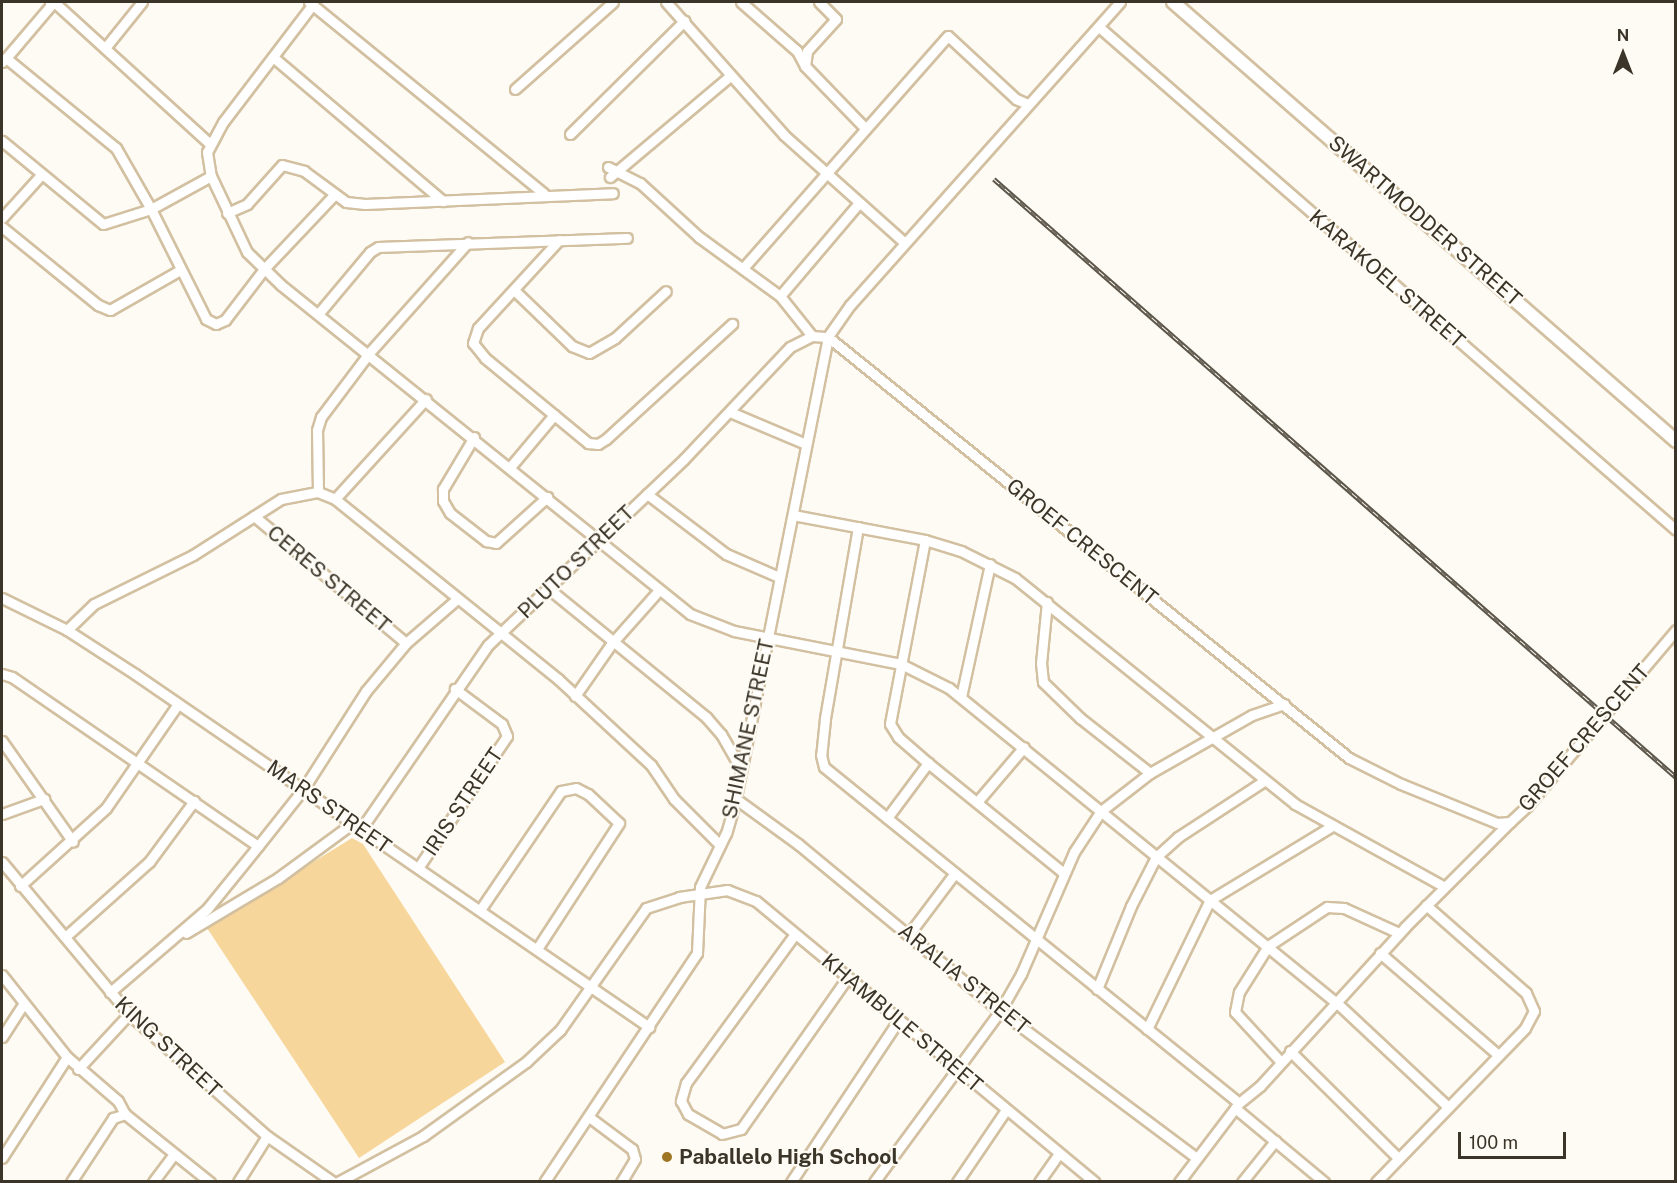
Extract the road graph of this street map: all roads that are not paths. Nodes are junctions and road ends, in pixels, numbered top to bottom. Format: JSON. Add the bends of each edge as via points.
{"nodes":[{"id":1,"x":52,"y":2,"type":"edge"},
{"id":2,"x":142,"y":2,"type":"edge"},
{"id":3,"x":613,"y":2,"type":"edge"},
{"id":4,"x":666,"y":2,"type":"edge"},
{"id":5,"x":741,"y":2,"type":"edge"},
{"id":6,"x":819,"y":2,"type":"edge"},
{"id":7,"x":1120,"y":2,"type":"edge"},
{"id":8,"x":1173,"y":2,"type":"edge"},
{"id":9,"x":311,"y":3,"type":"edge"},
{"id":10,"x":684,"y":21,"type":"junction"},
{"id":11,"x":1099,"y":27,"type":"junction"},
{"id":12,"x":105,"y":48,"type":"junction"},
{"id":13,"x":273,"y":57,"type":"junction"},
{"id":14,"x":4,"y":60,"type":"edge"},
{"id":15,"x":805,"y":66,"type":"junction"},
{"id":16,"x":730,"y":76,"type":"junction"},
{"id":17,"x":515,"y":89,"type":"dead end"},
{"id":18,"x":1028,"y":104,"type":"junction"},
{"id":19,"x":445,"y":108,"type":"dead end"},
{"id":20,"x":865,"y":128,"type":"junction"},
{"id":21,"x":570,"y":134,"type":"dead end"},
{"id":22,"x":2,"y":141,"type":"edge"},
{"id":23,"x":209,"y":143,"type":"junction"},
{"id":24,"x":824,"y":173,"type":"junction"},
{"id":25,"x":41,"y":175,"type":"junction"},
{"id":26,"x":211,"y":176,"type":"junction"},
{"id":27,"x":611,"y":181,"type":"junction"},
{"id":28,"x":335,"y":194,"type":"junction"},
{"id":29,"x":544,"y":194,"type":"junction"},
{"id":30,"x":443,"y":201,"type":"junction"},
{"id":31,"x":858,"y":204,"type":"junction"},
{"id":32,"x":151,"y":209,"type":"junction"},
{"id":33,"x":227,"y":213,"type":"junction"},
{"id":34,"x":2,"y":218,"type":"edge"},
{"id":35,"x":2,"y":227,"type":"edge"},
{"id":36,"x":627,"y":238,"type":"dead end"},
{"id":37,"x":559,"y":240,"type":"junction"},
{"id":38,"x":468,"y":242,"type":"junction"},
{"id":39,"x":905,"y":243,"type":"junction"},
{"id":40,"x":744,"y":267,"type":"junction"},
{"id":41,"x":264,"y":269,"type":"junction"},
{"id":42,"x":180,"y":270,"type":"junction"},
{"id":43,"x":514,"y":290,"type":"junction"},
{"id":44,"x":666,"y":291,"type":"dead end"},
{"id":45,"x":780,"y":296,"type":"junction"},
{"id":46,"x":319,"y":313,"type":"junction"},
{"id":47,"x":732,"y":324,"type":"dead end"},
{"id":48,"x":812,"y":336,"type":"junction"},
{"id":49,"x":828,"y":337,"type":"junction"},
{"id":50,"x":370,"y":352,"type":"junction"},
{"id":51,"x":426,"y":399,"type":"junction"},
{"id":52,"x":730,"y":412,"type":"junction"},
{"id":53,"x":554,"y":415,"type":"junction"},
{"id":54,"x":474,"y":436,"type":"junction"},
{"id":55,"x":1676,"y":441,"type":"edge"},
{"id":56,"x":806,"y":444,"type":"junction"},
{"id":57,"x":511,"y":466,"type":"junction"},
{"id":58,"x":318,"y":492,"type":"junction"},
{"id":59,"x":647,"y":494,"type":"junction"},
{"id":60,"x":547,"y":497,"type":"junction"},
{"id":61,"x":335,"y":499,"type":"junction"},
{"id":62,"x":793,"y":514,"type":"junction"},
{"id":63,"x":254,"y":516,"type":"junction"},
{"id":64,"x":858,"y":527,"type":"junction"},
{"id":65,"x":1676,"y":530,"type":"edge"},
{"id":66,"x":925,"y":540,"type":"junction"},
{"id":67,"x":601,"y":541,"type":"junction"},
{"id":68,"x":990,"y":564,"type":"junction"},
{"id":69,"x":779,"y":577,"type":"junction"},
{"id":70,"x":549,"y":589,"type":"junction"},
{"id":71,"x":659,"y":590,"type":"junction"},
{"id":72,"x":2,"y":598,"type":"edge"},
{"id":73,"x":456,"y":600,"type":"junction"},
{"id":74,"x":1047,"y":602,"type":"junction"},
{"id":75,"x":67,"y":630,"type":"junction"},
{"id":76,"x":1676,"y":630,"type":"edge"},
{"id":77,"x":500,"y":634,"type":"junction"},
{"id":78,"x":767,"y":638,"type":"junction"},
{"id":79,"x":406,"y":643,"type":"junction"},
{"id":80,"x":612,"y":643,"type":"junction"},
{"id":81,"x":836,"y":652,"type":"junction"},
{"id":82,"x":901,"y":664,"type":"junction"},
{"id":83,"x":2,"y":674,"type":"edge"},
{"id":84,"x":455,"y":689,"type":"junction"},
{"id":85,"x":575,"y":696,"type":"junction"},
{"id":86,"x":961,"y":697,"type":"junction"},
{"id":87,"x":178,"y":704,"type":"junction"},
{"id":88,"x":1284,"y":704,"type":"junction"},
{"id":89,"x":1213,"y":738,"type":"junction"},
{"id":90,"x":2,"y":741,"type":"edge"},
{"id":91,"x":1024,"y":747,"type":"junction"},
{"id":92,"x":928,"y":763,"type":"junction"},
{"id":93,"x":138,"y":764,"type":"junction"},
{"id":94,"x":741,"y":769,"type":"junction"},
{"id":95,"x":1150,"y":773,"type":"junction"},
{"id":96,"x":1264,"y":780,"type":"junction"},
{"id":97,"x":304,"y":788,"type":"junction"},
{"id":98,"x":44,"y":799,"type":"junction"},
{"id":99,"x":736,"y":799,"type":"junction"},
{"id":100,"x":194,"y":801,"type":"junction"},
{"id":101,"x":976,"y":802,"type":"junction"},
{"id":102,"x":1101,"y":812,"type":"junction"},
{"id":103,"x":2,"y":814,"type":"edge"},
{"id":104,"x":887,"y":818,"type":"junction"},
{"id":105,"x":1510,"y":822,"type":"junction"},
{"id":106,"x":357,"y":826,"type":"junction"},
{"id":107,"x":1332,"y":826,"type":"junction"},
{"id":108,"x":73,"y":842,"type":"junction"},
{"id":109,"x":720,"y":845,"type":"junction"},
{"id":110,"x":258,"y":846,"type":"junction"},
{"id":111,"x":1156,"y":857,"type":"junction"},
{"id":112,"x":2,"y":862,"type":"edge"},
{"id":113,"x":418,"y":868,"type":"junction"},
{"id":114,"x":708,"y":871,"type":"junction"},
{"id":115,"x":955,"y":873,"type":"junction"},
{"id":116,"x":1064,"y":873,"type":"junction"},
{"id":117,"x":20,"y":886,"type":"junction"},
{"id":118,"x":1443,"y":886,"type":"junction"},
{"id":119,"x":719,"y":891,"type":"junction"},
{"id":120,"x":699,"y":894,"type":"junction"},
{"id":121,"x":1210,"y":900,"type":"junction"},
{"id":122,"x":1426,"y":905,"type":"junction"},
{"id":123,"x":480,"y":910,"type":"junction"},
{"id":124,"x":1399,"y":933,"type":"junction"},
{"id":125,"x":795,"y":934,"type":"junction"},
{"id":126,"x":909,"y":934,"type":"junction"},
{"id":127,"x":178,"y":936,"type":"junction"},
{"id":128,"x":64,"y":937,"type":"junction"},
{"id":129,"x":1034,"y":938,"type":"junction"},
{"id":130,"x":1268,"y":946,"type":"junction"},
{"id":131,"x":537,"y":949,"type":"junction"},
{"id":132,"x":1380,"y":953,"type":"junction"},
{"id":133,"x":2,"y":975,"type":"edge"},
{"id":134,"x":847,"y":978,"type":"junction"},
{"id":135,"x":592,"y":987,"type":"junction"},
{"id":136,"x":1097,"y":989,"type":"junction"},
{"id":137,"x":110,"y":992,"type":"junction"},
{"id":138,"x":24,"y":1003,"type":"junction"},
{"id":139,"x":1337,"y":1003,"type":"junction"},
{"id":140,"x":1000,"y":1011,"type":"junction"},
{"id":141,"x":129,"y":1014,"type":"junction"},
{"id":142,"x":898,"y":1021,"type":"junction"},
{"id":143,"x":649,"y":1027,"type":"junction"},
{"id":144,"x":1147,"y":1029,"type":"junction"},
{"id":145,"x":2,"y":1037,"type":"edge"},
{"id":146,"x":1290,"y":1051,"type":"junction"},
{"id":147,"x":1498,"y":1055,"type":"junction"},
{"id":148,"x":67,"y":1057,"type":"junction"},
{"id":149,"x":1281,"y":1062,"type":"junction"},
{"id":150,"x":955,"y":1068,"type":"junction"},
{"id":151,"x":78,"y":1069,"type":"junction"},
{"id":152,"x":1237,"y":1106,"type":"junction"},
{"id":153,"x":1448,"y":1107,"type":"junction"},
{"id":154,"x":1006,"y":1110,"type":"junction"},
{"id":155,"x":125,"y":1114,"type":"junction"},
{"id":156,"x":589,"y":1117,"type":"junction"},
{"id":157,"x":267,"y":1136,"type":"junction"},
{"id":158,"x":1275,"y":1141,"type":"junction"},
{"id":159,"x":1059,"y":1153,"type":"junction"},
{"id":160,"x":174,"y":1154,"type":"junction"},
{"id":161,"x":1195,"y":1157,"type":"junction"},
{"id":162,"x":2,"y":1158,"type":"edge"},
{"id":163,"x":1398,"y":1158,"type":"junction"},
{"id":164,"x":1314,"y":1173,"type":"junction"},
{"id":165,"x":321,"y":1178,"type":"edge"},
{"id":166,"x":71,"y":1182,"type":"edge"},
{"id":167,"x":153,"y":1182,"type":"edge"},
{"id":168,"x":210,"y":1182,"type":"edge"},
{"id":169,"x":238,"y":1182,"type":"edge"},
{"id":170,"x":333,"y":1182,"type":"edge"},
{"id":171,"x":339,"y":1182,"type":"edge"},
{"id":172,"x":544,"y":1182,"type":"edge"},
{"id":173,"x":621,"y":1182,"type":"edge"},
{"id":174,"x":791,"y":1182,"type":"edge"},
{"id":175,"x":874,"y":1182,"type":"edge"},
{"id":176,"x":957,"y":1182,"type":"edge"},
{"id":177,"x":1039,"y":1182,"type":"edge"},
{"id":178,"x":1095,"y":1182,"type":"edge"},
{"id":179,"x":1179,"y":1182,"type":"edge"},
{"id":180,"x":1242,"y":1182,"type":"edge"},
{"id":181,"x":1307,"y":1182,"type":"edge"},
{"id":182,"x":1324,"y":1182,"type":"edge"},
{"id":183,"x":1376,"y":1182,"type":"edge"}],
"edges":[{"from":1,"to":12,"type":"street"},
{"from":1,"to":14,"type":"street"},
{"from":2,"to":12,"type":"street"},
{"from":3,"to":17,"type":"street"},
{"from":4,"to":10,"type":"street"},
{"from":5,"to":15,"type":"street","via":[[797,51]]},
{"from":6,"to":15,"type":"street","via":[[837,19],[807,51]]},
{"from":7,"to":11,"type":"street"},
{"from":8,"to":55,"type":"main road","name":"SWARTMODDER STREET"},
{"from":9,"to":13,"type":"street"},
{"from":9,"to":29,"type":"street"},
{"from":10,"to":16,"type":"street"},
{"from":10,"to":21,"type":"street"},
{"from":11,"to":18,"type":"street"},
{"from":11,"to":65,"type":"street","name":"KARAKOEL STREET"},
{"from":12,"to":23,"type":"street"},
{"from":13,"to":23,"type":"street"},
{"from":13,"to":30,"type":"street"},
{"from":14,"to":32,"type":"street","via":[[116,148]]},
{"from":15,"to":20,"type":"street"},
{"from":16,"to":24,"type":"street"},
{"from":16,"to":27,"type":"street"},
{"from":18,"to":20,"type":"street","via":[[1016,99],[948,36]]},
{"from":18,"to":39,"type":"street"},
{"from":19,"to":27,"type":"street","via":[[541,196]]},
{"from":20,"to":24,"type":"street"},
{"from":22,"to":25,"type":"street"},
{"from":23,"to":26,"type":"street"},
{"from":24,"to":31,"type":"street"},
{"from":24,"to":40,"type":"street"},
{"from":25,"to":32,"type":"street","via":[[102,224],[111,225]]},
{"from":25,"to":34,"type":"street"},
{"from":26,"to":32,"type":"street"},
{"from":26,"to":33,"type":"street"},
{"from":27,"to":29,"type":"street"},
{"from":27,"to":40,"type":"street","via":[[640,183],[699,237]]},
{"from":28,"to":30,"type":"street","via":[[346,202],[365,204]]},
{"from":28,"to":33,"type":"street","via":[[304,171],[282,165],[247,204]]},
{"from":28,"to":41,"type":"street"},
{"from":29,"to":30,"type":"street"},
{"from":31,"to":39,"type":"street"},
{"from":31,"to":45,"type":"street"},
{"from":32,"to":42,"type":"street"},
{"from":33,"to":41,"type":"street","via":[[247,252]]},
{"from":35,"to":42,"type":"street","via":[[98,305],[110,310]]},
{"from":36,"to":37,"type":"street"},
{"from":37,"to":38,"type":"street"},
{"from":37,"to":43,"type":"street"},
{"from":38,"to":46,"type":"street","via":[[378,247]]},
{"from":38,"to":50,"type":"street"},
{"from":39,"to":49,"type":"street","via":[[845,311]]},
{"from":40,"to":45,"type":"street"},
{"from":41,"to":42,"type":"street","via":[[225,320],[216,324],[206,319]]},
{"from":41,"to":46,"type":"street"},
{"from":43,"to":44,"type":"street","via":[[572,346],[589,352],[615,338]]},
{"from":43,"to":53,"type":"street","via":[[478,327],[473,343],[485,358]]},
{"from":45,"to":48,"type":"street"},
{"from":46,"to":50,"type":"street"},
{"from":47,"to":53,"type":"street","via":[[601,443],[588,443]]},
{"from":48,"to":49,"type":"street"},
{"from":48,"to":52,"type":"street","name":"PLUTO STREET","via":[[790,347]]},
{"from":49,"to":56,"type":"street","name":"SHIMANE STREET"},
{"from":49,"to":88,"type":"street","name":"GROEF CRESCENT"},
{"from":50,"to":51,"type":"street"},
{"from":50,"to":58,"type":"street","via":[[318,423]]},
{"from":51,"to":54,"type":"street"},
{"from":51,"to":61,"type":"street"},
{"from":52,"to":56,"type":"street"},
{"from":52,"to":59,"type":"street","name":"PLUTO STREET"},
{"from":53,"to":57,"type":"street"},
{"from":54,"to":57,"type":"street"},
{"from":54,"to":60,"type":"street","via":[[443,489],[442,501],[450,513],[486,541],[496,543]]},
{"from":56,"to":62,"type":"street","name":"SHIMANE STREET"},
{"from":57,"to":60,"type":"street"},
{"from":58,"to":61,"type":"street"},
{"from":58,"to":63,"type":"street","via":[[281,499]]},
{"from":59,"to":67,"type":"street","name":"PLUTO STREET"},
{"from":59,"to":69,"type":"street","via":[[726,554]]},
{"from":60,"to":67,"type":"street"},
{"from":61,"to":73,"type":"street"},
{"from":62,"to":64,"type":"street"},
{"from":62,"to":69,"type":"street","name":"SHIMANE STREET"},
{"from":63,"to":75,"type":"street","via":[[193,555],[94,604]]},
{"from":63,"to":79,"type":"street","name":"CERES STREET"},
{"from":64,"to":66,"type":"street"},
{"from":64,"to":81,"type":"street"},
{"from":66,"to":68,"type":"street"},
{"from":66,"to":82,"type":"street"},
{"from":67,"to":70,"type":"street","name":"PLUTO STREET"},
{"from":67,"to":71,"type":"street"},
{"from":68,"to":74,"type":"street"},
{"from":68,"to":86,"type":"street"},
{"from":69,"to":78,"type":"street","name":"SHIMANE STREET"},
{"from":70,"to":77,"type":"street","name":"PLUTO STREET"},
{"from":70,"to":80,"type":"street"},
{"from":71,"to":78,"type":"street","via":[[703,621]]},
{"from":71,"to":80,"type":"street"},
{"from":72,"to":75,"type":"street","name":"MARS STREET"},
{"from":73,"to":77,"type":"street"},
{"from":73,"to":79,"type":"street"},
{"from":74,"to":89,"type":"street"},
{"from":74,"to":95,"type":"street","via":[[1043,682],[1080,718]]},
{"from":75,"to":87,"type":"street","name":"MARS STREET"},
{"from":76,"to":105,"type":"street","name":"GROEF CRESCENT"},
{"from":77,"to":84,"type":"street","name":"PLUTO STREET"},
{"from":77,"to":85,"type":"street"},
{"from":78,"to":81,"type":"street"},
{"from":78,"to":94,"type":"street","name":"SHIMANE STREET"},
{"from":79,"to":97,"type":"street","name":"CERES STREET","via":[[366,691]]},
{"from":80,"to":85,"type":"street"},
{"from":80,"to":94,"type":"street","via":[[706,717]]},
{"from":81,"to":82,"type":"street"},
{"from":81,"to":104,"type":"street","via":[[822,761],[833,776]]},
{"from":82,"to":86,"type":"street"},
{"from":82,"to":92,"type":"street","via":[[890,724],[898,737]]},
{"from":83,"to":93,"type":"street","via":[[12,677]]},
{"from":84,"to":106,"type":"street","name":"PLUTO STREET"},
{"from":84,"to":113,"type":"street","name":"IRIS STREET","via":[[502,724],[507,736]]},
{"from":85,"to":109,"type":"street","via":[[651,765],[674,799]]},
{"from":86,"to":91,"type":"street"},
{"from":87,"to":93,"type":"street"},
{"from":87,"to":97,"type":"street","name":"MARS STREET"},
{"from":88,"to":89,"type":"street","via":[[1265,708]]},
{"from":88,"to":105,"type":"street","name":"GROEF CRESCENT","via":[[1349,758],[1377,774],[1497,823]]},
{"from":89,"to":95,"type":"street"},
{"from":89,"to":96,"type":"street"},
{"from":90,"to":98,"type":"street"},
{"from":91,"to":101,"type":"street"},
{"from":91,"to":102,"type":"street"},
{"from":92,"to":101,"type":"street"},
{"from":92,"to":104,"type":"street"},
{"from":93,"to":100,"type":"street"},
{"from":93,"to":108,"type":"street","via":[[106,808]]},
{"from":94,"to":99,"type":"street","name":"SHIMANE STREET"},
{"from":95,"to":102,"type":"street"},
{"from":96,"to":107,"type":"street"},
{"from":96,"to":111,"type":"street","via":[[1178,837]]},
{"from":97,"to":106,"type":"street","name":"MARS STREET"},
{"from":97,"to":110,"type":"street","name":"CERES STREET"},
{"from":98,"to":103,"type":"street"},
{"from":98,"to":108,"type":"street"},
{"from":99,"to":109,"type":"street","name":"SHIMANE STREET"},
{"from":99,"to":126,"type":"street","name":"ARALIA STREET"},
{"from":100,"to":110,"type":"street"},
{"from":100,"to":128,"type":"street","via":[[149,862]]},
{"from":101,"to":116,"type":"street"},
{"from":102,"to":111,"type":"street"},
{"from":102,"to":116,"type":"street"},
{"from":104,"to":115,"type":"street"},
{"from":105,"to":118,"type":"street"},
{"from":106,"to":113,"type":"street","name":"MARS STREET"},
{"from":106,"to":127,"type":"street","via":[[211,921]]},
{"from":107,"to":118,"type":"street"},
{"from":107,"to":121,"type":"street"},
{"from":108,"to":117,"type":"street"},
{"from":109,"to":114,"type":"street","name":"SHIMANE STREET"},
{"from":110,"to":127,"type":"street","name":"CERES STREET","via":[[207,909]]},
{"from":111,"to":121,"type":"street"},
{"from":111,"to":136,"type":"street"},
{"from":112,"to":117,"type":"street","name":"KING STREET"},
{"from":113,"to":123,"type":"street","name":"MARS STREET"},
{"from":114,"to":119,"type":"street"},
{"from":114,"to":120,"type":"street","name":"SHIMANE STREET"},
{"from":115,"to":126,"type":"street"},
{"from":115,"to":129,"type":"street"},
{"from":116,"to":129,"type":"street"},
{"from":117,"to":128,"type":"street","name":"KING STREET"},
{"from":118,"to":122,"type":"street"},
{"from":119,"to":120,"type":"street","name":"KHAMBULE STREET"},
{"from":119,"to":125,"type":"street","name":"KHAMBULE STREET","via":[[749,897]]},
{"from":120,"to":135,"type":"street","name":"KHAMBULE STREET","via":[[646,909]]},
{"from":120,"to":143,"type":"street","name":"SHIMANE STREET","via":[[697,953]]},
{"from":121,"to":130,"type":"street"},
{"from":121,"to":144,"type":"street"},
{"from":122,"to":124,"type":"street"},
{"from":122,"to":147,"type":"street","via":[[1532,999],[1531,1020]]},
{"from":123,"to":131,"type":"street","name":"MARS STREET"},
{"from":123,"to":131,"type":"street","via":[[561,791],[571,787],[588,794],[619,823]]},
{"from":124,"to":130,"type":"street","via":[[1344,908],[1327,907]]},
{"from":124,"to":132,"type":"street"},
{"from":125,"to":134,"type":"street","name":"KHAMBULE STREET"},
{"from":125,"to":134,"type":"street","via":[[686,1083],[681,1101],[688,1114],[722,1134],[741,1129]]},
{"from":126,"to":140,"type":"street","name":"ARALIA STREET"},
{"from":127,"to":137,"type":"street"},
{"from":128,"to":137,"type":"street","name":"KING STREET"},
{"from":129,"to":136,"type":"street"},
{"from":129,"to":140,"type":"street","via":[[1021,974]]},
{"from":130,"to":139,"type":"street"},
{"from":130,"to":149,"type":"street","via":[[1239,992],[1235,1012]]},
{"from":131,"to":135,"type":"street","name":"MARS STREET"},
{"from":132,"to":139,"type":"street"},
{"from":132,"to":147,"type":"street"},
{"from":133,"to":138,"type":"street"},
{"from":134,"to":142,"type":"street","name":"KHAMBULE STREET"},
{"from":135,"to":143,"type":"street","name":"MARS STREET"},
{"from":135,"to":171,"type":"street","name":"KHAMBULE STREET","via":[[560,1030],[472,1104]]},
{"from":136,"to":144,"type":"street"},
{"from":137,"to":141,"type":"street","name":"KING STREET"},
{"from":138,"to":145,"type":"street"},
{"from":138,"to":148,"type":"street"},
{"from":139,"to":146,"type":"street"},
{"from":139,"to":153,"type":"street"},
{"from":140,"to":150,"type":"street"},
{"from":140,"to":161,"type":"street","name":"ARALIA STREET"},
{"from":141,"to":151,"type":"street"},
{"from":141,"to":157,"type":"street","name":"KING STREET"},
{"from":142,"to":150,"type":"street","name":"KHAMBULE STREET"},
{"from":142,"to":174,"type":"street"},
{"from":143,"to":156,"type":"street","name":"SHIMANE STREET"},
{"from":144,"to":152,"type":"street"},
{"from":146,"to":149,"type":"street"},
{"from":146,"to":163,"type":"street"},
{"from":147,"to":153,"type":"street"},
{"from":148,"to":151,"type":"street"},
{"from":148,"to":162,"type":"street"},
{"from":149,"to":152,"type":"street"},
{"from":150,"to":154,"type":"street","name":"KHAMBULE STREET"},
{"from":150,"to":175,"type":"street"},
{"from":151,"to":155,"type":"street","via":[[118,1101]]},
{"from":152,"to":158,"type":"street"},
{"from":152,"to":161,"type":"street"},
{"from":153,"to":163,"type":"street"},
{"from":154,"to":159,"type":"street","name":"KHAMBULE STREET"},
{"from":154,"to":176,"type":"street"},
{"from":155,"to":160,"type":"street"},
{"from":155,"to":166,"type":"street","via":[[113,1118]]},
{"from":156,"to":172,"type":"street","name":"SHIMANE STREET"},
{"from":156,"to":173,"type":"street","via":[[634,1152],[633,1163]]},
{"from":157,"to":165,"type":"street","name":"KING STREET"},
{"from":157,"to":169,"type":"street"},
{"from":158,"to":164,"type":"street"},
{"from":158,"to":180,"type":"street"},
{"from":159,"to":177,"type":"street"},
{"from":159,"to":178,"type":"street","name":"KHAMBULE STREET"},
{"from":160,"to":167,"type":"street"},
{"from":160,"to":168,"type":"street"},
{"from":161,"to":179,"type":"street"},
{"from":163,"to":183,"type":"street"},
{"from":164,"to":181,"type":"street"},
{"from":164,"to":182,"type":"street"},
{"from":165,"to":170,"type":"street","name":"KING STREET"}]}
